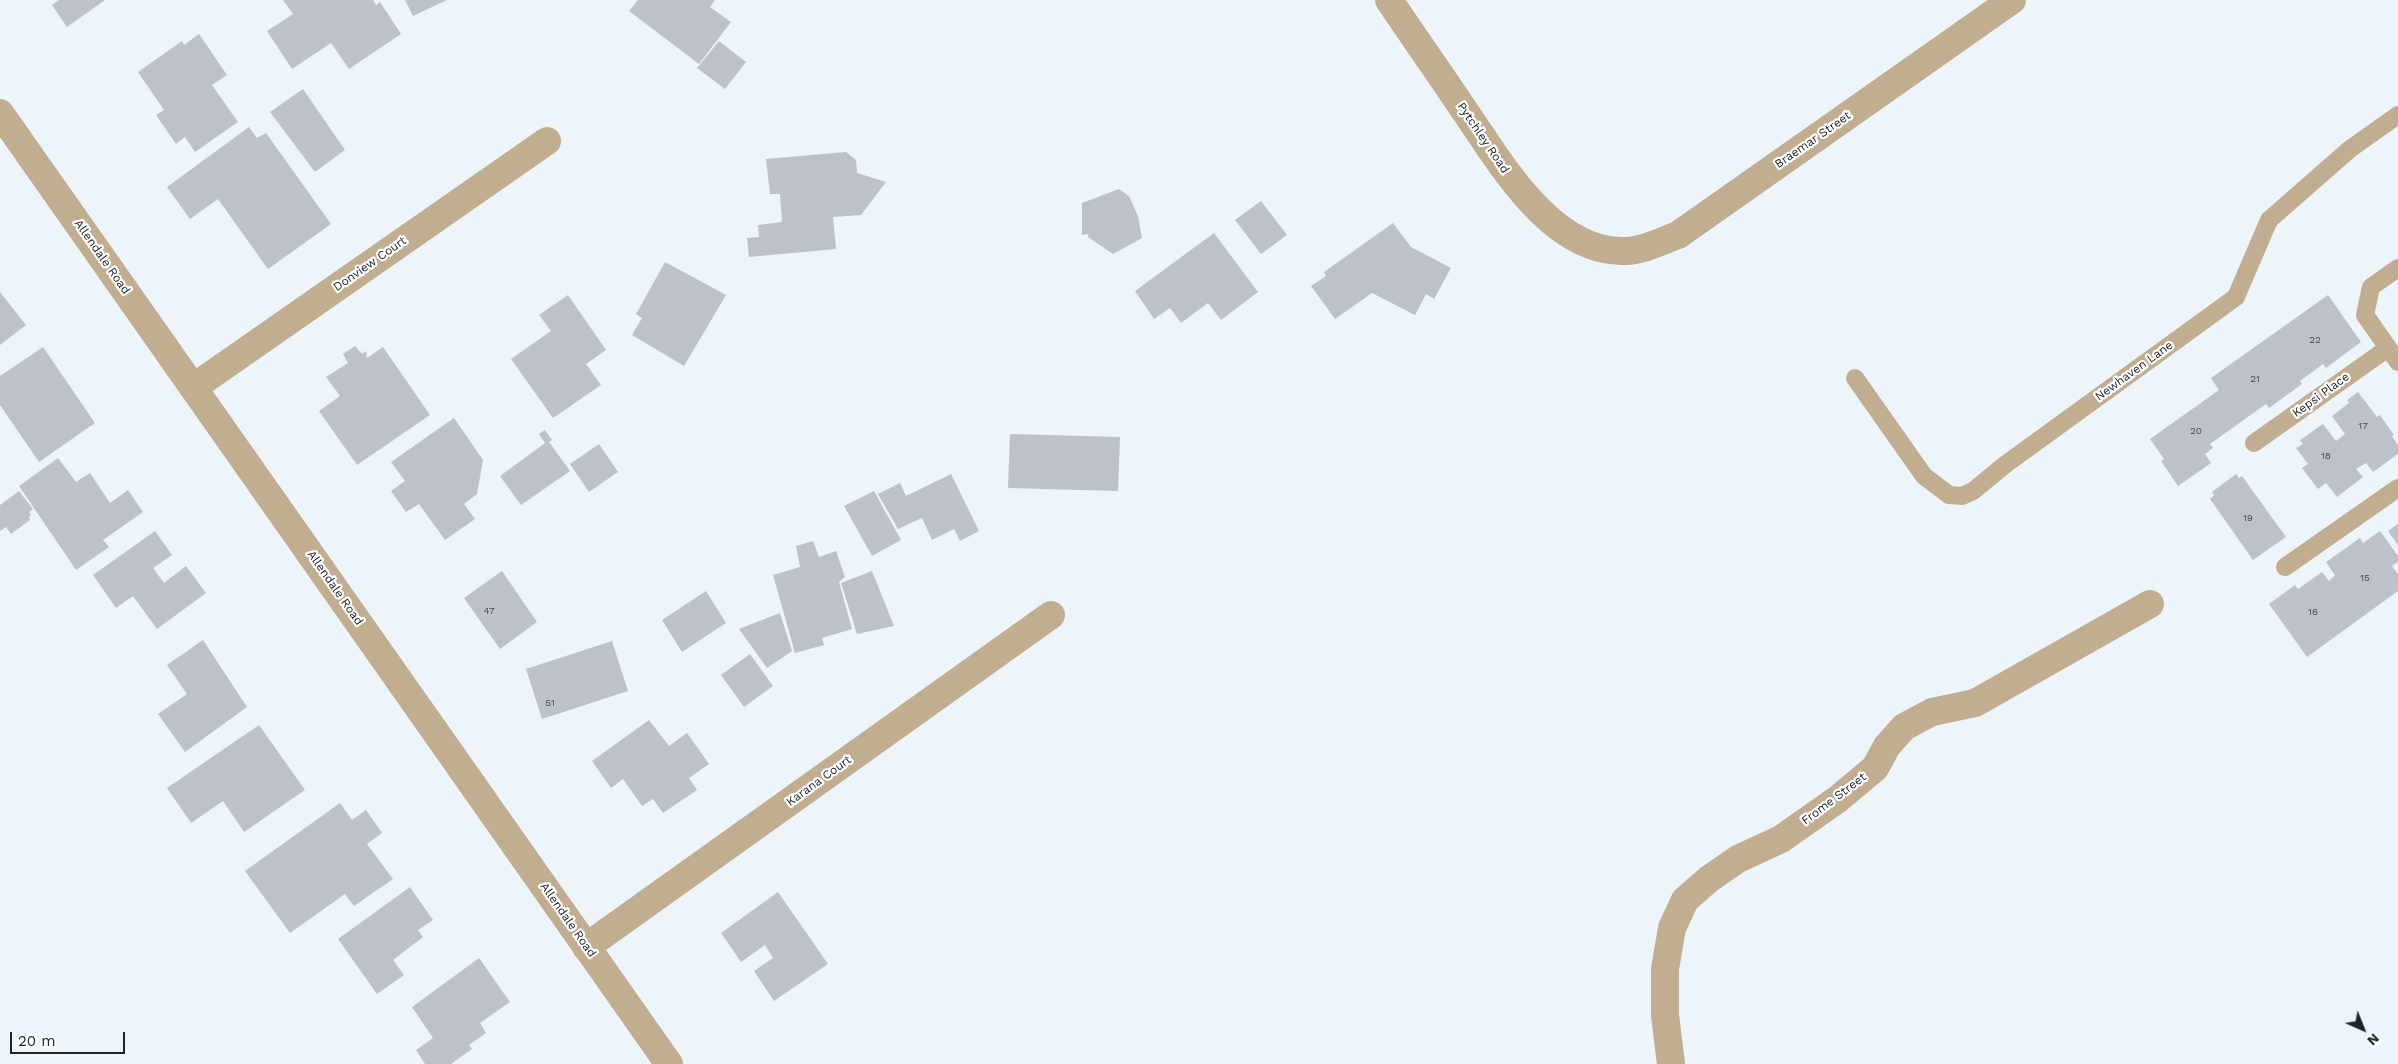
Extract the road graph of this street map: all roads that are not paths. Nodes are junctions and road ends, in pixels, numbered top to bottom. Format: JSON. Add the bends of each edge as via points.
{"nodes":[{"id":1,"x":1389,"y":0,"type":"edge"},
{"id":2,"x":2012,"y":0,"type":"edge"},
{"id":3,"x":0,"y":113,"type":"edge"},
{"id":4,"x":2398,"y":116,"type":"edge"},
{"id":5,"x":547,"y":141,"type":"dead end"},
{"id":6,"x":1603,"y":248,"type":"joint"},
{"id":7,"x":2398,"y":268,"type":"edge"},
{"id":8,"x":2388,"y":348,"type":"junction"},
{"id":9,"x":2398,"y":362,"type":"edge"},
{"id":10,"x":1855,"y":378,"type":"dead end"},
{"id":11,"x":194,"y":387,"type":"junction"},
{"id":12,"x":2254,"y":443,"type":"dead end"},
{"id":13,"x":2398,"y":488,"type":"edge"},
{"id":14,"x":2285,"y":567,"type":"dead end"},
{"id":15,"x":2150,"y":604,"type":"dead end"},
{"id":16,"x":1052,"y":615,"type":"dead end"},
{"id":17,"x":586,"y":947,"type":"junction"},
{"id":18,"x":670,"y":1064,"type":"edge"},
{"id":19,"x":1671,"y":1064,"type":"edge"}],
"edges":[{"from":1,"to":6,"type":"street","name":"Pytchley Road","via":[[1516,186],[1545,216],[1571,236]]},
{"from":2,"to":6,"type":"street","name":"Braemar Street","via":[[1678,235],[1627,251]]},
{"from":3,"to":11,"type":"street","name":"Allendale Road"},
{"from":4,"to":10,"type":"lane","name":"Newhaven Lane","via":[[2350,149],[2269,220],[2236,297],[1962,496],[1949,495],[1924,476]]},
{"from":5,"to":11,"type":"street","name":"Donview Court"},
{"from":7,"to":8,"type":"lane","via":[[2371,287],[2365,315]]},
{"from":8,"to":9,"type":"lane"},
{"from":8,"to":12,"type":"lane","name":"Kepsi Place"},
{"from":11,"to":17,"type":"street","name":"Allendale Road"},
{"from":13,"to":14,"type":"lane"},
{"from":15,"to":19,"type":"street","name":"Frome Street","via":[[1975,703],[1932,712],[1904,727],[1887,746],[1876,768],[1838,799],[1781,839],[1738,859],[1685,900],[1672,928],[1665,969],[1665,1015]]},
{"from":16,"to":17,"type":"street","name":"Karana Court"},
{"from":17,"to":18,"type":"street","name":"Allendale Road"}]}
